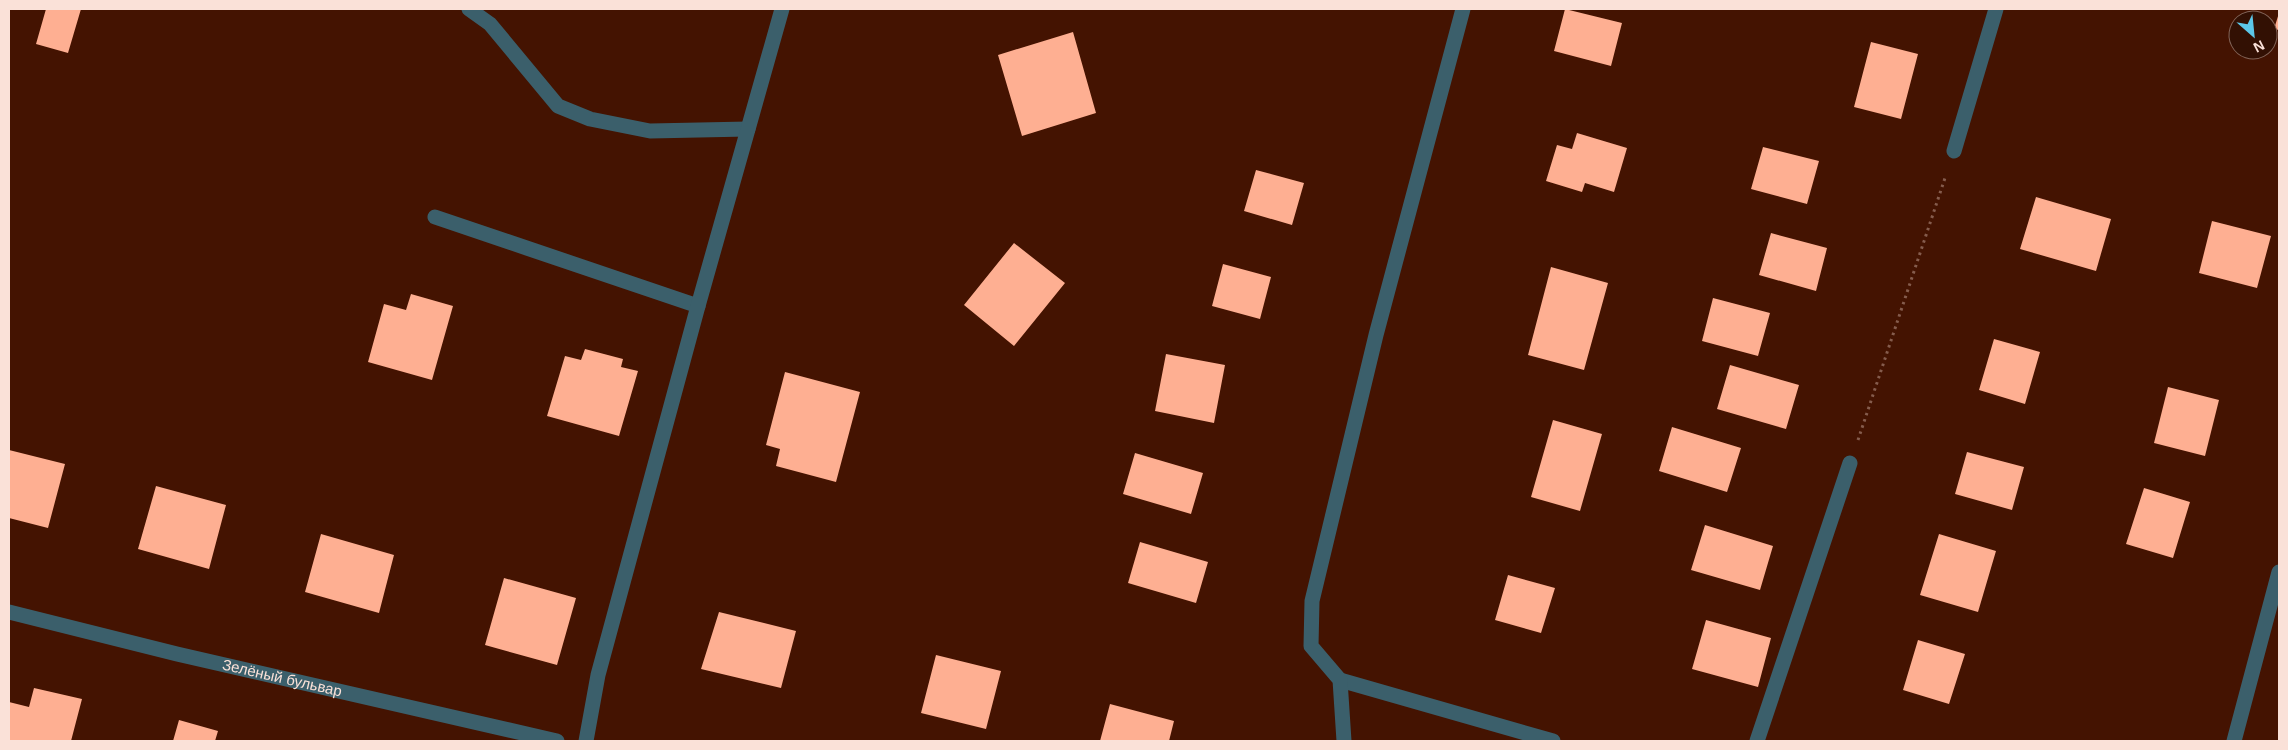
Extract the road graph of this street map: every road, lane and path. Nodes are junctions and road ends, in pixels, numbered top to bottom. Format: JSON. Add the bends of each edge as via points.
{"nodes":[{"id":1,"x":469,"y":9,"type":"edge"},
{"id":2,"x":782,"y":9,"type":"edge"},
{"id":3,"x":1463,"y":9,"type":"edge"},
{"id":4,"x":1996,"y":9,"type":"edge"},
{"id":5,"x":748,"y":129,"type":"junction"},
{"id":6,"x":1954,"y":151,"type":"joint"},
{"id":7,"x":435,"y":217,"type":"dead end"},
{"id":8,"x":698,"y":306,"type":"junction"},
{"id":9,"x":1850,"y":463,"type":"joint"},
{"id":10,"x":2279,"y":572,"type":"edge"},
{"id":11,"x":9,"y":612,"type":"edge"},
{"id":12,"x":1340,"y":680,"type":"junction"},
{"id":13,"x":557,"y":741,"type":"edge"},
{"id":14,"x":586,"y":741,"type":"edge"},
{"id":15,"x":1344,"y":741,"type":"edge"},
{"id":16,"x":1553,"y":741,"type":"edge"},
{"id":17,"x":1757,"y":741,"type":"edge"},
{"id":18,"x":2234,"y":741,"type":"edge"}],
"edges":[{"from":1,"to":5,"type":"street","via":[[490,24],[558,106],[590,119],[650,131]]},
{"from":2,"to":5,"type":"street"},
{"from":3,"to":12,"type":"street","via":[[1376,335],[1312,601],[1311,646]]},
{"from":4,"to":6,"type":"street"},
{"from":5,"to":8,"type":"street"},
{"from":6,"to":9,"type":"path"},
{"from":7,"to":8,"type":"street"},
{"from":8,"to":14,"type":"street","via":[[598,675]]},
{"from":9,"to":17,"type":"street"},
{"from":10,"to":18,"type":"street"},
{"from":11,"to":13,"type":"street","name":"Зелёный бульвар"},
{"from":12,"to":15,"type":"street"},
{"from":12,"to":16,"type":"street"}]}
